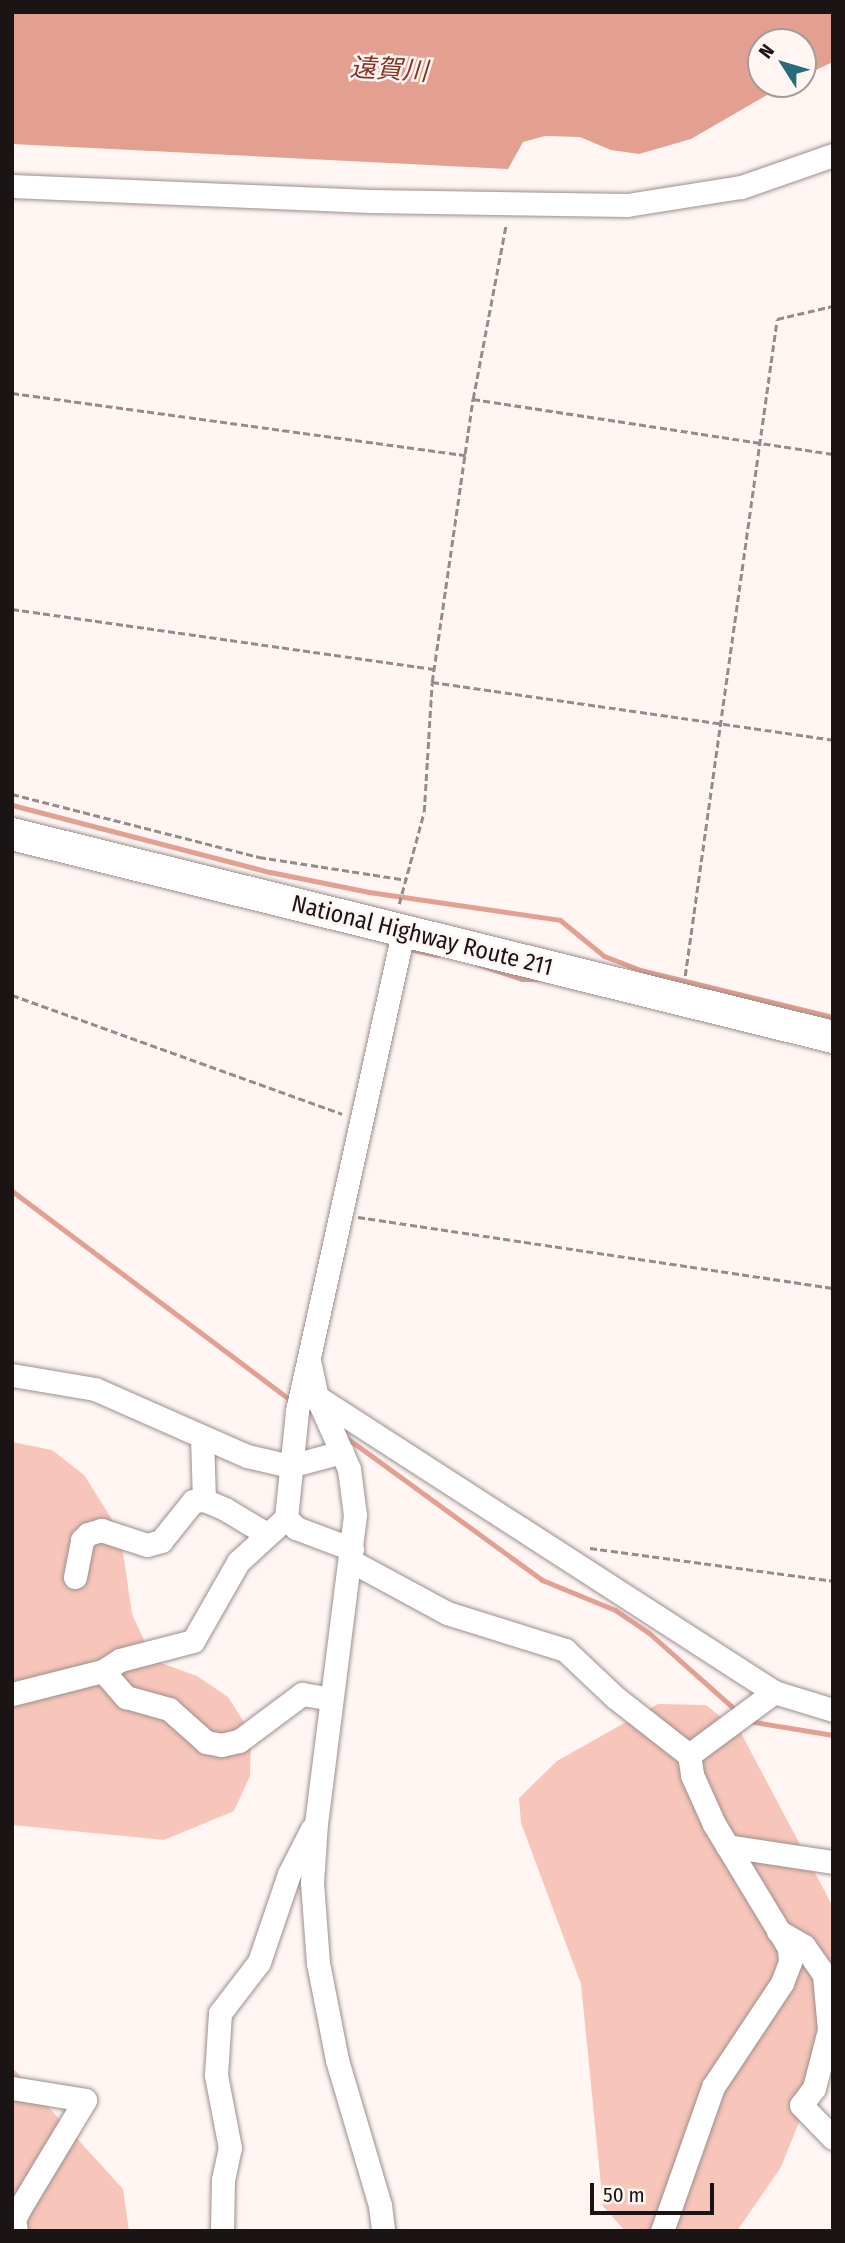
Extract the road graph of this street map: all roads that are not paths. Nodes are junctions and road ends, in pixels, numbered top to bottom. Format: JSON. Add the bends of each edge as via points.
{"nodes":[{"id":1,"x":833,"y":155,"type":"edge"},
{"id":2,"x":12,"y":186,"type":"edge"},
{"id":3,"x":12,"y":834,"type":"edge"},
{"id":4,"x":397,"y":929,"type":"junction"},
{"id":5,"x":833,"y":1037,"type":"edge"},
{"id":6,"x":12,"y":1375,"type":"edge"},
{"id":7,"x":309,"y":1404,"type":"junction"},
{"id":8,"x":202,"y":1437,"type":"junction"},
{"id":9,"x":354,"y":1449,"type":"junction"},
{"id":10,"x":289,"y":1466,"type":"junction"},
{"id":11,"x":204,"y":1500,"type":"junction"},
{"id":12,"x":286,"y":1518,"type":"junction"},
{"id":13,"x":265,"y":1533,"type":"junction"},
{"id":14,"x":351,"y":1555,"type":"junction"},
{"id":15,"x":75,"y":1577,"type":"dead end"},
{"id":16,"x":103,"y":1671,"type":"junction"},
{"id":17,"x":774,"y":1692,"type":"junction"},
{"id":18,"x":12,"y":1694,"type":"edge"},
{"id":19,"x":328,"y":1698,"type":"junction"},
{"id":20,"x":833,"y":1710,"type":"edge"},
{"id":21,"x":689,"y":1755,"type":"junction"},
{"id":22,"x":316,"y":1823,"type":"junction"},
{"id":23,"x":727,"y":1846,"type":"junction"},
{"id":24,"x":833,"y":1862,"type":"edge"},
{"id":25,"x":776,"y":1930,"type":"junction"},
{"id":26,"x":12,"y":2088,"type":"edge"},
{"id":27,"x":833,"y":2138,"type":"edge"},
{"id":28,"x":16,"y":2231,"type":"edge"},
{"id":29,"x":222,"y":2231,"type":"edge"},
{"id":30,"x":383,"y":2231,"type":"edge"},
{"id":31,"x":662,"y":2231,"type":"edge"}],
"edges":[{"from":1,"to":2,"type":"street","via":[[741,187],[627,205],[510,205]]},
{"from":3,"to":4,"type":"highway","name":"National Highway Route 211"},
{"from":4,"to":5,"type":"highway","name":"National Highway Route 211"},
{"from":4,"to":7,"type":"street","via":[[310,1359]]},
{"from":6,"to":8,"type":"street","via":[[94,1389]]},
{"from":7,"to":9,"type":"street"},
{"from":7,"to":9,"type":"street"},
{"from":7,"to":10,"type":"street"},
{"from":8,"to":10,"type":"street","via":[[247,1456]]},
{"from":8,"to":11,"type":"street"},
{"from":9,"to":10,"type":"street"},
{"from":9,"to":14,"type":"street"},
{"from":9,"to":17,"type":"street"},
{"from":10,"to":12,"type":"street"},
{"from":11,"to":13,"type":"street"},
{"from":11,"to":15,"type":"street","via":[[193,1501],[161,1541],[147,1545],[101,1530],[88,1534],[82,1540]]},
{"from":12,"to":13,"type":"street"},
{"from":12,"to":14,"type":"street","via":[[296,1528]]},
{"from":13,"to":16,"type":"street","via":[[238,1562],[193,1641],[120,1660]]},
{"from":14,"to":19,"type":"street"},
{"from":14,"to":21,"type":"street","via":[[447,1613],[565,1650],[616,1698]]},
{"from":16,"to":18,"type":"street"},
{"from":16,"to":19,"type":"street","via":[[126,1696],[169,1709],[206,1742],[221,1745],[239,1741],[302,1694]]},
{"from":17,"to":20,"type":"street"},
{"from":17,"to":21,"type":"street"},
{"from":19,"to":22,"type":"street"},
{"from":21,"to":23,"type":"street","via":[[692,1775]]},
{"from":22,"to":29,"type":"street","via":[[289,1874],[259,1962],[220,2013],[216,2075],[230,2148],[223,2180]]},
{"from":22,"to":30,"type":"street","via":[[312,1884],[318,1963],[337,2060],[380,2205]]},
{"from":23,"to":24,"type":"street"},
{"from":23,"to":25,"type":"street"},
{"from":25,"to":27,"type":"street","via":[[804,1947],[824,1975],[829,2029],[814,2088],[801,2105],[821,2131]]},
{"from":25,"to":31,"type":"street","via":[[789,1948],[788,1973],[713,2087]]},
{"from":26,"to":28,"type":"street","via":[[85,2100],[14,2219]]}]}
